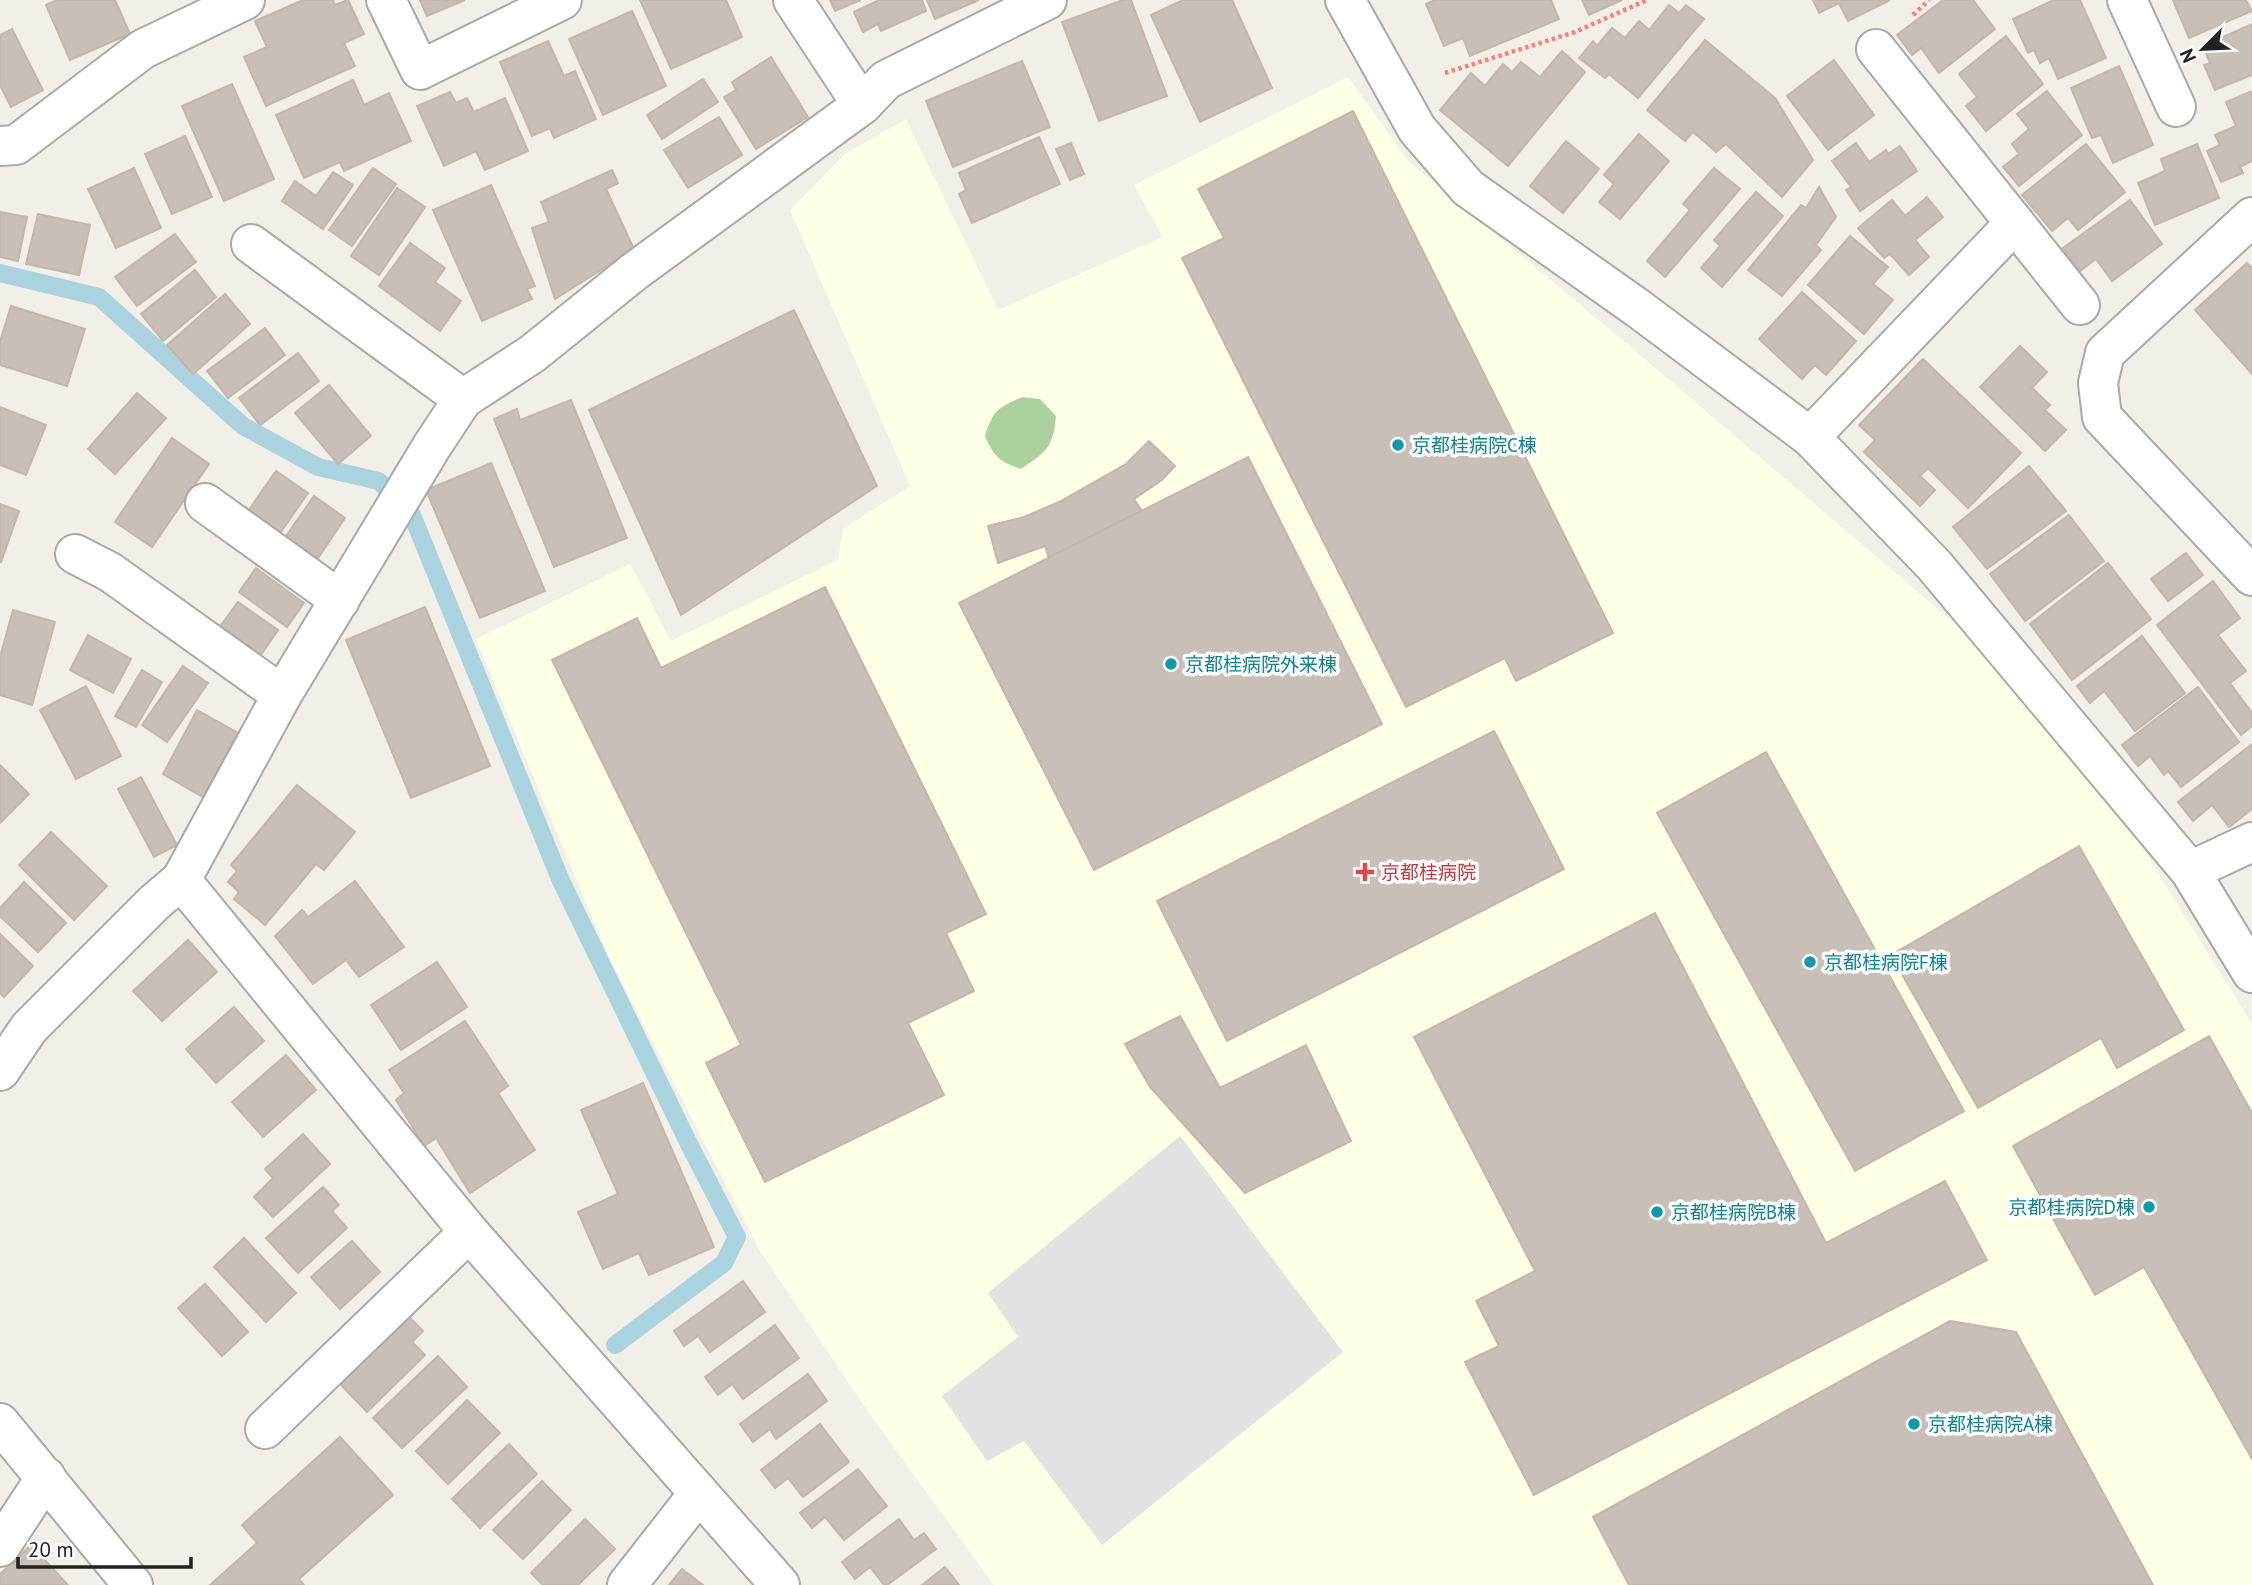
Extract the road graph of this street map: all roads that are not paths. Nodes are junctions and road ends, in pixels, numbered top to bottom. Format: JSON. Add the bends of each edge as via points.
{"nodes":[{"id":1,"x":245,"y":0,"type":"edge"},
{"id":2,"x":386,"y":0,"type":"edge"},
{"id":3,"x":562,"y":0,"type":"edge"},
{"id":4,"x":793,"y":0,"type":"edge"},
{"id":5,"x":1047,"y":0,"type":"edge"},
{"id":6,"x":1345,"y":0,"type":"edge"},
{"id":7,"x":2127,"y":0,"type":"edge"},
{"id":8,"x":1876,"y":49,"type":"dead end"},
{"id":9,"x":862,"y":105,"type":"junction"},
{"id":10,"x":2176,"y":107,"type":"dead end"},
{"id":11,"x":0,"y":146,"type":"edge"},
{"id":12,"x":2252,"y":217,"type":"edge"},
{"id":13,"x":2015,"y":223,"type":"junction"},
{"id":14,"x":251,"y":244,"type":"dead end"},
{"id":15,"x":2080,"y":305,"type":"dead end"},
{"id":16,"x":463,"y":399,"type":"junction"},
{"id":17,"x":1810,"y":437,"type":"junction"},
{"id":18,"x":205,"y":503,"type":"dead end"},
{"id":19,"x":75,"y":554,"type":"dead end"},
{"id":20,"x":2252,"y":576,"type":"edge"},
{"id":21,"x":340,"y":600,"type":"junction"},
{"id":22,"x":282,"y":695,"type":"junction"},
{"id":23,"x":2252,"y":842,"type":"edge"},
{"id":24,"x":2190,"y":871,"type":"junction"},
{"id":25,"x":181,"y":880,"type":"junction"},
{"id":26,"x":2252,"y":973,"type":"edge"},
{"id":27,"x":0,"y":1072,"type":"edge"},
{"id":28,"x":469,"y":1232,"type":"junction"},
{"id":29,"x":0,"y":1423,"type":"edge"},
{"id":30,"x":265,"y":1429,"type":"dead end"},
{"id":31,"x":46,"y":1477,"type":"junction"},
{"id":32,"x":699,"y":1493,"type":"junction"},
{"id":33,"x":0,"y":1547,"type":"edge"},
{"id":34,"x":134,"y":1585,"type":"edge"},
{"id":35,"x":627,"y":1585,"type":"edge"},
{"id":36,"x":780,"y":1585,"type":"edge"}],
"edges":[{"from":1,"to":11,"type":"street","via":[[143,49],[16,145]]},
{"from":2,"to":3,"type":"street","via":[[420,70]]},
{"from":4,"to":9,"type":"street"},
{"from":5,"to":9,"type":"street","via":[[886,80]]},
{"from":6,"to":17,"type":"street","via":[[1417,128],[1468,188]]},
{"from":7,"to":10,"type":"street"},
{"from":8,"to":13,"type":"street"},
{"from":9,"to":16,"type":"street","via":[[635,271],[532,354]]},
{"from":12,"to":20,"type":"street","via":[[2105,353],[2098,383],[2102,417]]},
{"from":13,"to":15,"type":"street"},
{"from":13,"to":17,"type":"street"},
{"from":14,"to":16,"type":"street"},
{"from":16,"to":21,"type":"street"},
{"from":17,"to":24,"type":"street","via":[[1934,565]]},
{"from":18,"to":21,"type":"street"},
{"from":19,"to":22,"type":"street","via":[[110,572]]},
{"from":21,"to":22,"type":"street"},
{"from":22,"to":25,"type":"street"},
{"from":23,"to":24,"type":"street"},
{"from":24,"to":26,"type":"street"},
{"from":25,"to":27,"type":"street","via":[[29,1028]]},
{"from":25,"to":28,"type":"street"},
{"from":28,"to":30,"type":"street"},
{"from":28,"to":32,"type":"street"},
{"from":29,"to":31,"type":"street"},
{"from":31,"to":33,"type":"street"},
{"from":31,"to":34,"type":"street"},
{"from":32,"to":35,"type":"street"},
{"from":32,"to":36,"type":"street"}]}
